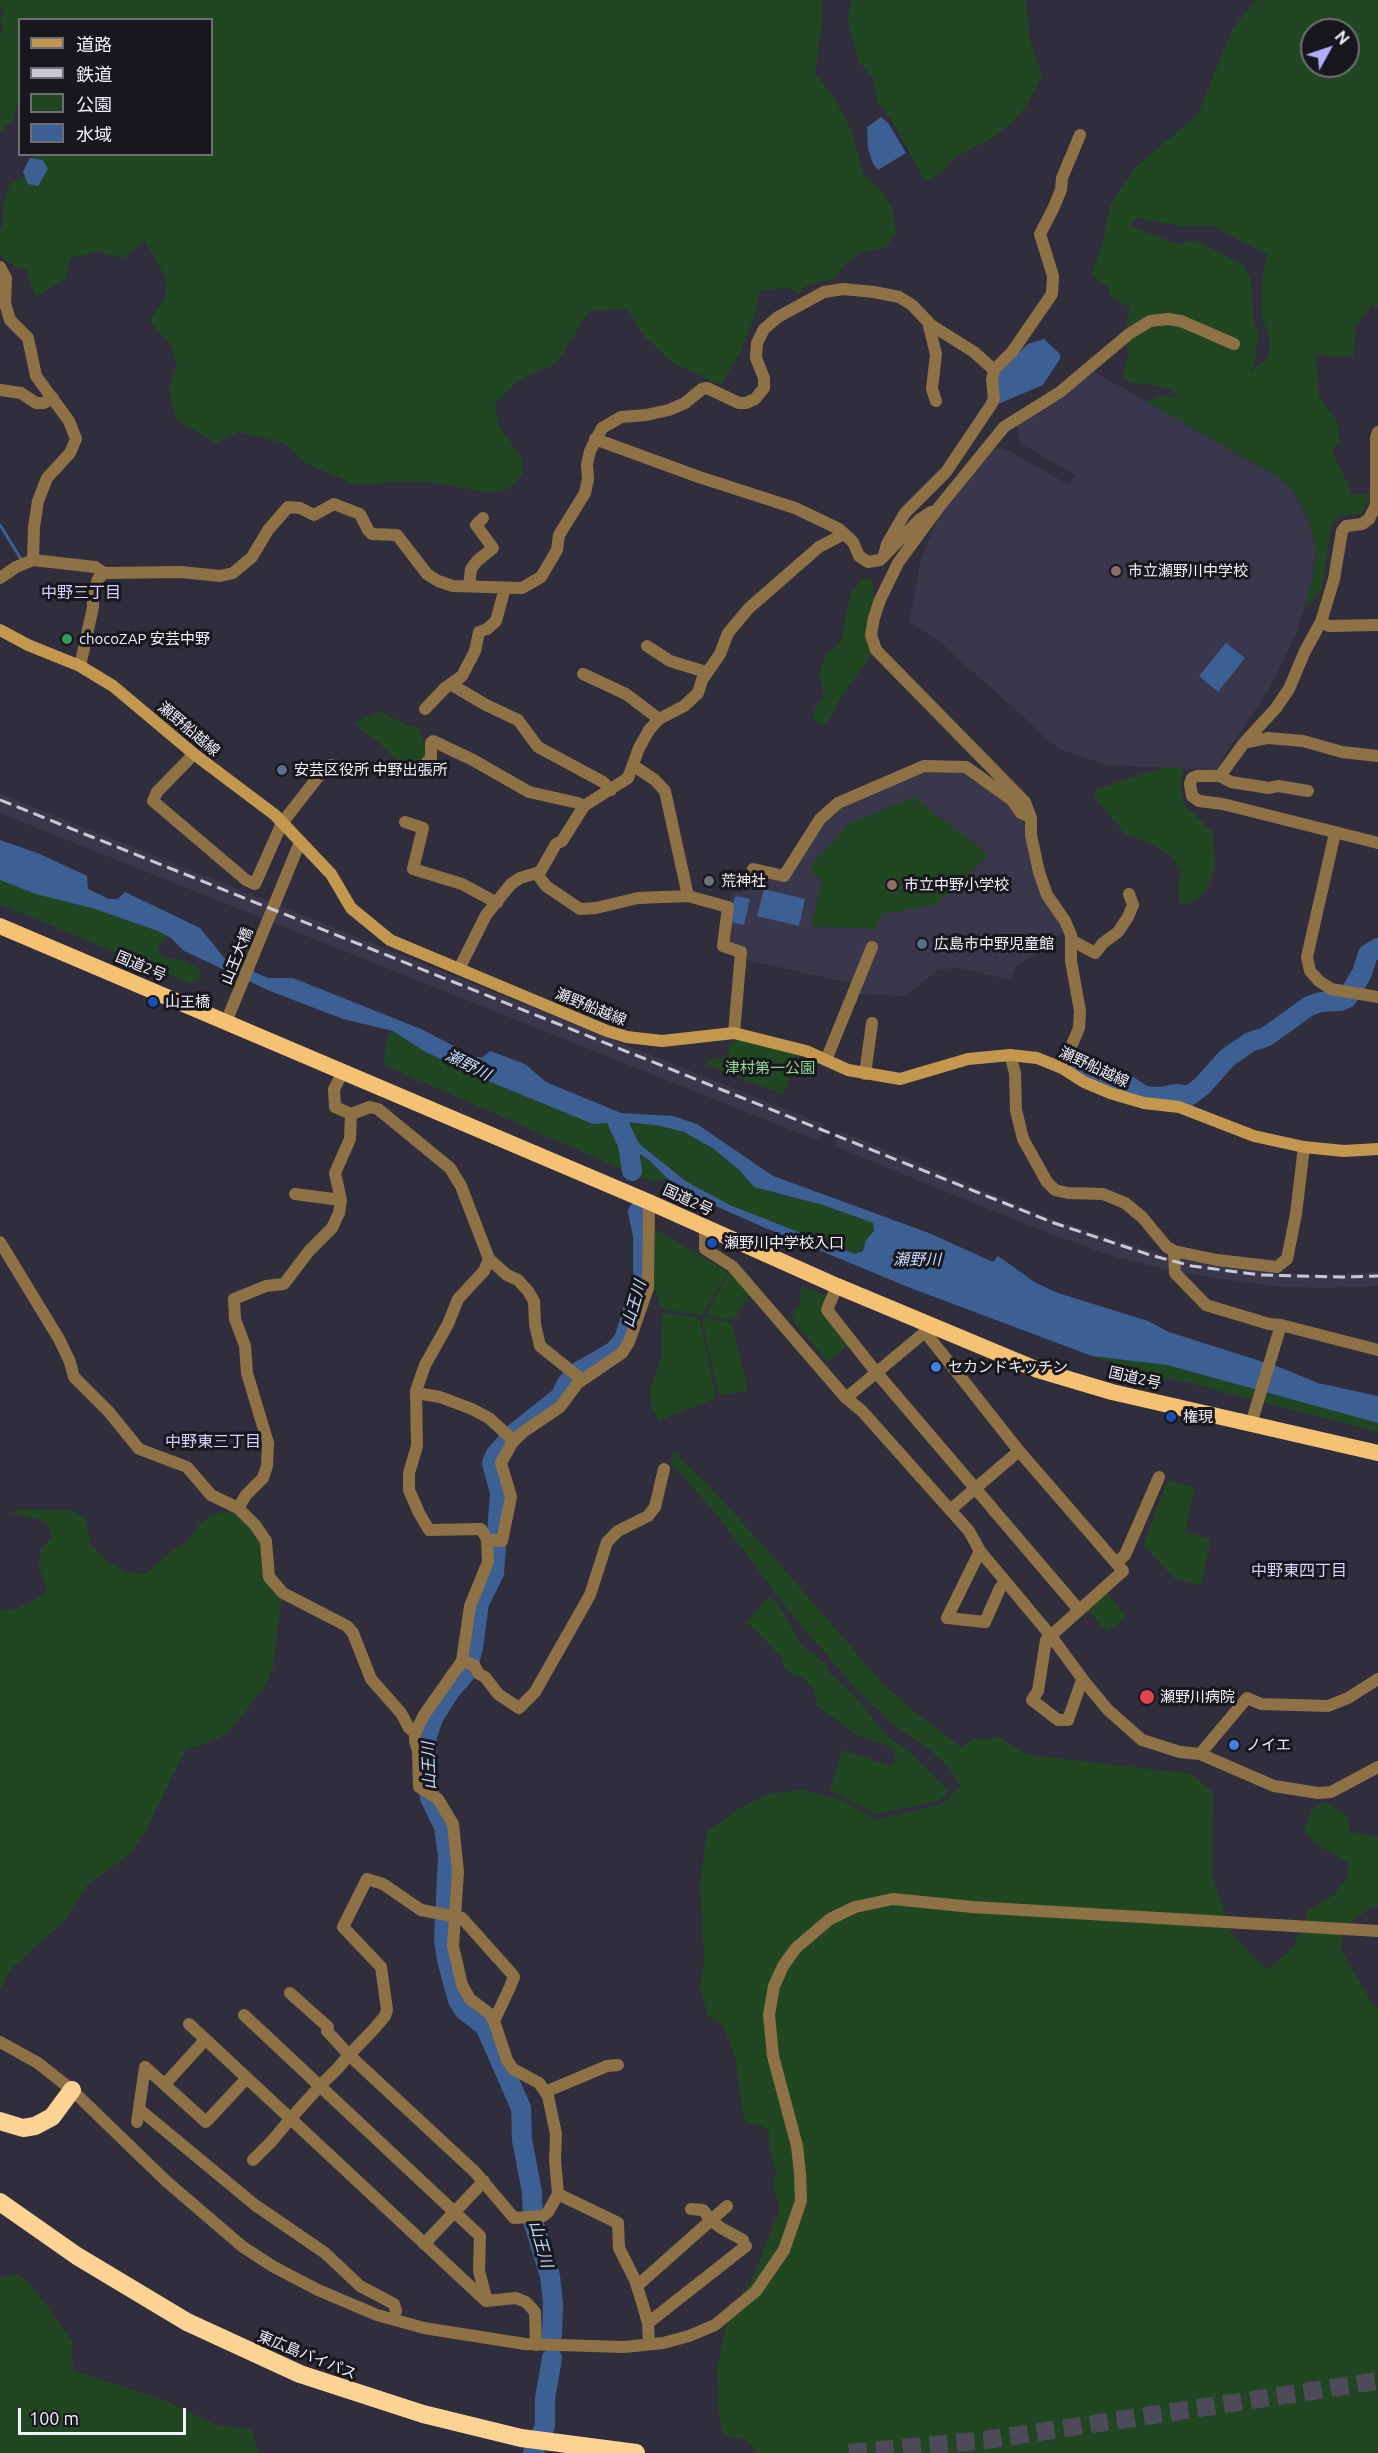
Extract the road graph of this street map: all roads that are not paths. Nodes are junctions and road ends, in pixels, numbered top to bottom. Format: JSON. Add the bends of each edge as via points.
{"nodes":[{"id":1,"x":1080,"y":135,"type":"dead end"},
{"id":2,"x":0,"y":267,"type":"edge"},
{"id":3,"x":928,"y":322,"type":"junction"},
{"id":4,"x":1234,"y":344,"type":"dead end"},
{"id":5,"x":994,"y":370,"type":"junction"},
{"id":6,"x":0,"y":390,"type":"edge"},
{"id":7,"x":53,"y":398,"type":"junction"},
{"id":8,"x":936,"y":401,"type":"dead end"},
{"id":9,"x":1378,"y":432,"type":"edge"},
{"id":10,"x":595,"y":439,"type":"junction"},
{"id":11,"x":939,"y":507,"type":"junction"},
{"id":12,"x":483,"y":518,"type":"dead end"},
{"id":13,"x":844,"y":534,"type":"junction"},
{"id":14,"x":884,"y":555,"type":"junction"},
{"id":15,"x":33,"y":560,"type":"junction"},
{"id":16,"x":2,"y":571,"type":"edge"},
{"id":17,"x":104,"y":573,"type":"junction"},
{"id":18,"x":469,"y":586,"type":"junction"},
{"id":19,"x":505,"y":588,"type":"junction"},
{"id":20,"x":1321,"y":622,"type":"junction"},
{"id":21,"x":1378,"y":625,"type":"edge"},
{"id":22,"x":0,"y":630,"type":"edge"},
{"id":23,"x":647,"y":646,"type":"dead end"},
{"id":24,"x":80,"y":666,"type":"junction"},
{"id":25,"x":706,"y":672,"type":"junction"},
{"id":26,"x":583,"y":674,"type":"dead end"},
{"id":27,"x":452,"y":685,"type":"junction"},
{"id":28,"x":425,"y":709,"type":"dead end"},
{"id":29,"x":658,"y":719,"type":"junction"},
{"id":30,"x":1244,"y":743,"type":"junction"},
{"id":31,"x":194,"y":754,"type":"junction"},
{"id":32,"x":1378,"y":756,"type":"edge"},
{"id":33,"x":427,"y":762,"type":"dead end"},
{"id":34,"x":331,"y":765,"type":"dead end"},
{"id":35,"x":634,"y":766,"type":"junction"},
{"id":36,"x":1220,"y":776,"type":"junction"},
{"id":37,"x":610,"y":790,"type":"junction"},
{"id":38,"x":1308,"y":791,"type":"dead end"},
{"id":39,"x":584,"y":806,"type":"junction"},
{"id":40,"x":1031,"y":818,"type":"junction"},
{"id":41,"x":405,"y":822,"type":"dead end"},
{"id":42,"x":282,"y":824,"type":"junction"},
{"id":43,"x":1335,"y":833,"type":"junction"},
{"id":44,"x":300,"y":842,"type":"junction"},
{"id":45,"x":1378,"y":843,"type":"edge"},
{"id":46,"x":753,"y":869,"type":"dead end"},
{"id":47,"x":537,"y":874,"type":"junction"},
{"id":48,"x":1129,"y":894,"type":"dead end"},
{"id":49,"x":688,"y":896,"type":"junction"},
{"id":50,"x":497,"y":903,"type":"junction"},
{"id":51,"x":0,"y":927,"type":"edge"},
{"id":52,"x":1071,"y":940,"type":"junction"},
{"id":53,"x":872,"y":947,"type":"dead end"},
{"id":54,"x":459,"y":969,"type":"junction"},
{"id":55,"x":1378,"y":997,"type":"edge"},
{"id":56,"x":226,"y":1022,"type":"junction"},
{"id":57,"x":872,"y":1023,"type":"dead end"},
{"id":58,"x":734,"y":1033,"type":"junction"},
{"id":59,"x":1010,"y":1055,"type":"junction"},
{"id":60,"x":826,"y":1060,"type":"junction"},
{"id":61,"x":1062,"y":1068,"type":"junction"},
{"id":62,"x":344,"y":1072,"type":"junction"},
{"id":63,"x":865,"y":1074,"type":"junction"},
{"id":64,"x":351,"y":1114,"type":"junction"},
{"id":65,"x":1304,"y":1147,"type":"junction"},
{"id":66,"x":1378,"y":1149,"type":"edge"},
{"id":67,"x":295,"y":1194,"type":"dead end"},
{"id":68,"x":341,"y":1200,"type":"junction"},
{"id":69,"x":649,"y":1202,"type":"junction"},
{"id":70,"x":705,"y":1228,"type":"junction"},
{"id":71,"x":0,"y":1242,"type":"edge"},
{"id":72,"x":1174,"y":1251,"type":"junction"},
{"id":73,"x":489,"y":1259,"type":"junction"},
{"id":74,"x":837,"y":1286,"type":"junction"},
{"id":75,"x":1281,"y":1325,"type":"junction"},
{"id":76,"x":927,"y":1328,"type":"junction"},
{"id":77,"x":1378,"y":1350,"type":"edge"},
{"id":78,"x":876,"y":1372,"type":"junction"},
{"id":79,"x":578,"y":1377,"type":"junction"},
{"id":80,"x":416,"y":1393,"type":"junction"},
{"id":81,"x":846,"y":1398,"type":"junction"},
{"id":82,"x":1251,"y":1424,"type":"junction"},
{"id":83,"x":512,"y":1439,"type":"junction"},
{"id":84,"x":1019,"y":1451,"type":"junction"},
{"id":85,"x":1378,"y":1453,"type":"edge"},
{"id":86,"x":664,"y":1469,"type":"dead end"},
{"id":87,"x":1160,"y":1477,"type":"dead end"},
{"id":88,"x":976,"y":1488,"type":"junction"},
{"id":89,"x":238,"y":1508,"type":"junction"},
{"id":90,"x":950,"y":1510,"type":"junction"},
{"id":91,"x":492,"y":1540,"type":"junction"},
{"id":92,"x":980,"y":1551,"type":"junction"},
{"id":93,"x":1116,"y":1563,"type":"junction"},
{"id":94,"x":1006,"y":1582,"type":"junction"},
{"id":95,"x":1079,"y":1610,"type":"junction"},
{"id":96,"x":1051,"y":1636,"type":"junction"},
{"id":97,"x":467,"y":1662,"type":"junction"},
{"id":98,"x":1378,"y":1679,"type":"edge"},
{"id":99,"x":1084,"y":1681,"type":"junction"},
{"id":100,"x":415,"y":1733,"type":"junction"},
{"id":101,"x":1200,"y":1754,"type":"junction"},
{"id":102,"x":1378,"y":1767,"type":"edge"},
{"id":103,"x":451,"y":1916,"type":"junction"},
{"id":104,"x":1378,"y":1931,"type":"edge"},
{"id":105,"x":290,"y":1993,"type":"dead end"},
{"id":106,"x":244,"y":2015,"type":"dead end"},
{"id":107,"x":494,"y":2021,"type":"junction"},
{"id":108,"x":189,"y":2024,"type":"dead end"},
{"id":109,"x":206,"y":2040,"type":"junction"},
{"id":110,"x":0,"y":2042,"type":"edge"},
{"id":111,"x":349,"y":2055,"type":"junction"},
{"id":112,"x":618,"y":2065,"type":"dead end"},
{"id":113,"x":247,"y":2078,"type":"junction"},
{"id":114,"x":165,"y":2084,"type":"junction"},
{"id":115,"x":320,"y":2086,"type":"junction"},
{"id":116,"x":545,"y":2091,"type":"junction"},
{"id":117,"x":77,"y":2095,"type":"junction"},
{"id":118,"x":139,"y":2109,"type":"junction"},
{"id":119,"x":291,"y":2118,"type":"junction"},
{"id":120,"x":0,"y":2121,"type":"edge"},
{"id":121,"x":137,"y":2122,"type":"dead end"},
{"id":122,"x":253,"y":2160,"type":"dead end"},
{"id":123,"x":484,"y":2181,"type":"junction"},
{"id":124,"x":558,"y":2194,"type":"junction"},
{"id":125,"x":0,"y":2202,"type":"edge"},
{"id":126,"x":727,"y":2206,"type":"dead end"},
{"id":127,"x":691,"y":2209,"type":"dead end"},
{"id":128,"x":454,"y":2212,"type":"junction"},
{"id":129,"x":711,"y":2220,"type":"junction"},
{"id":130,"x":424,"y":2244,"type":"junction"},
{"id":131,"x":638,"y":2286,"type":"junction"},
{"id":132,"x":487,"y":2301,"type":"junction"},
{"id":133,"x":396,"y":2311,"type":"dead end"},
{"id":134,"x":648,"y":2323,"type":"junction"},
{"id":135,"x":536,"y":2344,"type":"junction"},
{"id":136,"x":649,"y":2344,"type":"junction"},
{"id":137,"x":636,"y":2453,"type":"edge"}],
"edges":[{"from":1,"to":5,"type":"street","via":[[1040,234],[1053,276],[1052,294],[1012,352]]},
{"from":2,"to":7,"type":"street","via":[[6,278],[5,303],[10,320],[27,338],[36,376]]},
{"from":3,"to":5,"type":"street"},
{"from":3,"to":8,"type":"street","via":[[936,354],[932,389]]},
{"from":3,"to":10,"type":"street","via":[[912,305],[896,297],[843,289],[824,292],[764,329],[757,343],[756,358],[764,388],[755,399],[740,403],[702,388],[685,403],[669,410],[611,421]]},
{"from":4,"to":11,"type":"street","via":[[1181,321],[1158,320],[1142,325],[1060,392],[1004,427]]},
{"from":5,"to":14,"type":"street","via":[[991,405],[946,472],[905,513]]},
{"from":6,"to":7,"type":"street","via":[[21,393],[36,403]]},
{"from":7,"to":15,"type":"street","via":[[76,439],[70,453],[47,478],[38,501]]},
{"from":9,"to":20,"type":"street","via":[[1376,505],[1369,519],[1342,531]]},
{"from":10,"to":13,"type":"street","via":[[795,508]]},
{"from":10,"to":19,"type":"street","via":[[585,493],[559,535],[556,550],[541,578],[522,588]]},
{"from":11,"to":14,"type":"street","via":[[919,520]]},
{"from":11,"to":40,"type":"street","via":[[898,563],[879,600],[871,635],[876,651],[1025,802]]},
{"from":12,"to":18,"type":"street","via":[[476,525],[494,548],[471,569]]},
{"from":13,"to":14,"type":"street","via":[[864,560],[874,562]]},
{"from":13,"to":25,"type":"street","via":[[819,547],[749,608],[728,633],[720,654]]},
{"from":15,"to":16,"type":"street"},
{"from":15,"to":17,"type":"street","via":[[95,567]]},
{"from":17,"to":18,"type":"street","via":[[232,573],[252,557],[288,507],[314,515],[334,504],[360,514],[372,534],[397,535],[427,574],[438,581]]},
{"from":17,"to":24,"type":"street","via":[[93,595]]},
{"from":18,"to":19,"type":"street"},
{"from":19,"to":27,"type":"street","via":[[496,621],[479,632],[462,676]]},
{"from":20,"to":21,"type":"street","via":[[1329,626]]},
{"from":20,"to":30,"type":"street","via":[[1289,689]]},
{"from":22,"to":24,"type":"main road","name":"瀬野船越線"},
{"from":23,"to":25,"type":"street","via":[[670,661]]},
{"from":24,"to":31,"type":"main road","name":"瀬野船越線","via":[[113,686]]},
{"from":25,"to":29,"type":"street","via":[[698,693],[684,706]]},
{"from":26,"to":29,"type":"street","via":[[626,694]]},
{"from":27,"to":28,"type":"street"},
{"from":27,"to":37,"type":"street","via":[[518,720],[538,747],[603,782]]},
{"from":29,"to":35,"type":"street","via":[[640,745]]},
{"from":30,"to":32,"type":"street","via":[[1268,738],[1303,741],[1342,752]]},
{"from":30,"to":36,"type":"street"},
{"from":31,"to":42,"type":"main road","name":"瀬野船越線"},
{"from":31,"to":42,"type":"street","via":[[153,801],[246,880],[255,884]]},
{"from":33,"to":39,"type":"street","via":[[431,759],[433,741],[529,792]]},
{"from":34,"to":42,"type":"street"},
{"from":35,"to":37,"type":"street","via":[[628,777]]},
{"from":35,"to":49,"type":"street","via":[[665,791]]},
{"from":36,"to":38,"type":"street","via":[[1231,782]]},
{"from":36,"to":43,"type":"street","via":[[1192,778],[1192,796]]},
{"from":37,"to":39,"type":"street"},
{"from":39,"to":47,"type":"street"},
{"from":40,"to":46,"type":"street","via":[[966,767],[924,766],[838,803],[820,819],[784,876]]},
{"from":40,"to":52,"type":"street","via":[[1039,872]]},
{"from":41,"to":50,"type":"street","via":[[423,828],[412,869],[462,884]]},
{"from":42,"to":44,"type":"main road","name":"瀬野船越線"},
{"from":43,"to":45,"type":"street"},
{"from":43,"to":55,"type":"street","via":[[1307,957],[1310,970],[1331,989]]},
{"from":44,"to":54,"type":"main road","name":"瀬野船越線","via":[[331,874],[351,908],[390,940]]},
{"from":44,"to":56,"type":"street","name":"山王大橋"},
{"from":47,"to":49,"type":"street","via":[[546,886],[580,909],[638,898]]},
{"from":47,"to":50,"type":"street","via":[[511,884]]},
{"from":48,"to":52,"type":"street","via":[[1133,905],[1128,917],[1095,953]]},
{"from":49,"to":58,"type":"street","via":[[728,907],[723,946],[741,952]]},
{"from":50,"to":54,"type":"street","via":[[486,915]]},
{"from":51,"to":56,"type":"highway","name":"国道2号"},
{"from":52,"to":61,"type":"street","via":[[1079,1028]]},
{"from":53,"to":60,"type":"street"},
{"from":54,"to":58,"type":"main road","name":"瀬野船越線","via":[[627,1037],[671,1041]]},
{"from":56,"to":62,"type":"highway","name":"国道2号"},
{"from":57,"to":63,"type":"street"},
{"from":58,"to":60,"type":"main road","name":"瀬野船越線","via":[[806,1051]]},
{"from":59,"to":61,"type":"main road","name":"瀬野船越線","via":[[1037,1058]]},
{"from":59,"to":63,"type":"main road","name":"瀬野船越線","via":[[968,1059],[900,1079]]},
{"from":59,"to":72,"type":"street","via":[[1023,1139],[1047,1182],[1055,1190],[1103,1194],[1125,1203]]},
{"from":60,"to":63,"type":"main road","name":"瀬野船越線"},
{"from":61,"to":65,"type":"main road","name":"瀬野船越線","via":[[1127,1100],[1179,1107],[1254,1136]]},
{"from":62,"to":64,"type":"street","via":[[334,1089],[334,1107]]},
{"from":62,"to":69,"type":"highway","name":"国道2号"},
{"from":64,"to":68,"type":"street","via":[[350,1139],[335,1173]]},
{"from":64,"to":73,"type":"street","via":[[370,1107],[378,1109],[450,1168],[461,1186]]},
{"from":65,"to":66,"type":"main road","name":"瀬野船越線"},
{"from":65,"to":72,"type":"street","via":[[1287,1259],[1277,1268]]},
{"from":67,"to":68,"type":"street"},
{"from":68,"to":89,"type":"street","via":[[332,1228],[284,1284],[266,1286],[234,1299],[247,1373],[268,1443],[263,1478]]},
{"from":69,"to":70,"type":"highway","name":"国道2号"},
{"from":69,"to":79,"type":"street","via":[[648,1288],[629,1342],[611,1361]]},
{"from":70,"to":74,"type":"highway","name":"国道2号"},
{"from":70,"to":81,"type":"street","via":[[705,1248],[732,1266]]},
{"from":71,"to":89,"type":"street","via":[[59,1339],[74,1377],[132,1442],[139,1449],[187,1467],[211,1495]]},
{"from":72,"to":75,"type":"street","via":[[1175,1274],[1206,1305]]},
{"from":73,"to":79,"type":"street","via":[[528,1291],[534,1301],[540,1346]]},
{"from":73,"to":80,"type":"street","via":[[484,1271],[458,1299],[425,1365]]},
{"from":74,"to":76,"type":"highway","name":"国道2号"},
{"from":74,"to":78,"type":"street","via":[[828,1310]]},
{"from":75,"to":77,"type":"street"},
{"from":75,"to":82,"type":"street"},
{"from":76,"to":78,"type":"street"},
{"from":76,"to":82,"type":"highway","name":"国道2号","via":[[1055,1376]]},
{"from":76,"to":84,"type":"street"},
{"from":78,"to":81,"type":"street"},
{"from":78,"to":88,"type":"street"},
{"from":79,"to":83,"type":"street","via":[[560,1407]]},
{"from":80,"to":83,"type":"street","via":[[472,1409]]},
{"from":80,"to":91,"type":"street","via":[[417,1446],[408,1481],[418,1514],[429,1530],[481,1529]]},
{"from":81,"to":90,"type":"street"},
{"from":82,"to":85,"type":"highway","name":"国道2号"},
{"from":83,"to":91,"type":"street","via":[[501,1463],[510,1497]]},
{"from":84,"to":88,"type":"street"},
{"from":84,"to":93,"type":"street"},
{"from":86,"to":97,"type":"street","via":[[655,1507],[648,1516],[618,1531],[607,1542],[590,1595],[535,1692],[519,1708],[498,1694]]},
{"from":87,"to":93,"type":"street","via":[[1125,1555]]},
{"from":88,"to":90,"type":"street"},
{"from":88,"to":95,"type":"street"},
{"from":89,"to":100,"type":"street","via":[[266,1541],[269,1577],[283,1593],[347,1626],[371,1679]]},
{"from":90,"to":92,"type":"street"},
{"from":91,"to":97,"type":"street","via":[[488,1562],[470,1606]]},
{"from":92,"to":94,"type":"street"},
{"from":92,"to":94,"type":"street","via":[[947,1618],[985,1622]]},
{"from":93,"to":95,"type":"street","via":[[1123,1571]]},
{"from":94,"to":96,"type":"street"},
{"from":95,"to":96,"type":"street"},
{"from":96,"to":99,"type":"street"},
{"from":96,"to":99,"type":"street","via":[[1046,1640],[1038,1691],[1032,1700],[1058,1720],[1068,1720]]},
{"from":97,"to":100,"type":"street","via":[[436,1696]]},
{"from":98,"to":101,"type":"street","via":[[1328,1706],[1261,1704],[1247,1698]]},
{"from":99,"to":101,"type":"street","via":[[1108,1710],[1142,1740]]},
{"from":100,"to":103,"type":"street","via":[[419,1787],[438,1799],[453,1824],[458,1872]]},
{"from":101,"to":102,"type":"street","via":[[1274,1786],[1318,1793],[1331,1792]]},
{"from":103,"to":107,"type":"street","via":[[462,1985],[470,1999]]},
{"from":103,"to":107,"type":"street","via":[[462,1918],[514,1977]]},
{"from":103,"to":111,"type":"street","via":[[421,1910],[383,1884],[367,1879],[343,1927],[381,1967],[387,2010]]},
{"from":104,"to":136,"type":"street","via":[[893,1899],[855,1906],[830,1918],[795,1948],[774,1986],[769,2015],[773,2056],[797,2146],[800,2173],[801,2201],[784,2250],[756,2291],[715,2325],[689,2336]]},
{"from":105,"to":111,"type":"street","via":[[328,2027],[327,2031]]},
{"from":106,"to":115,"type":"street"},
{"from":107,"to":116,"type":"street","via":[[513,2069]]},
{"from":108,"to":109,"type":"street"},
{"from":109,"to":113,"type":"street"},
{"from":109,"to":114,"type":"street"},
{"from":110,"to":117,"type":"street","via":[[38,2063]]},
{"from":111,"to":115,"type":"street"},
{"from":111,"to":123,"type":"street"},
{"from":112,"to":116,"type":"street"},
{"from":113,"to":114,"type":"street","via":[[206,2122]]},
{"from":113,"to":119,"type":"street"},
{"from":114,"to":118,"type":"street","via":[[145,2067]]},
{"from":115,"to":119,"type":"street"},
{"from":115,"to":128,"type":"street"},
{"from":116,"to":124,"type":"street","via":[[556,2134]]},
{"from":117,"to":120,"type":"highway","via":[[35,2126],[23,2128]]},
{"from":117,"to":135,"type":"street","via":[[175,2189],[243,2247],[274,2267],[377,2315],[424,2328]]},
{"from":118,"to":121,"type":"street"},
{"from":118,"to":133,"type":"street","via":[[255,2205],[325,2253],[360,2286],[394,2304]]},
{"from":119,"to":122,"type":"street"},
{"from":119,"to":130,"type":"street"},
{"from":123,"to":124,"type":"street","via":[[514,2218],[543,2216]]},
{"from":123,"to":128,"type":"street"},
{"from":124,"to":131,"type":"street","via":[[618,2223],[619,2248]]},
{"from":125,"to":137,"type":"highway","name":"東広島バイパス","via":[[77,2256],[187,2322],[300,2374],[423,2414],[521,2438]]},
{"from":126,"to":129,"type":"street"},
{"from":127,"to":129,"type":"street","via":[[703,2210]]},
{"from":128,"to":130,"type":"street"},
{"from":128,"to":132,"type":"street","via":[[480,2236],[479,2271]]},
{"from":129,"to":131,"type":"street"},
{"from":129,"to":134,"type":"street","via":[[745,2243]]},
{"from":130,"to":132,"type":"street"},
{"from":131,"to":134,"type":"street"},
{"from":132,"to":135,"type":"street","via":[[516,2298],[526,2302],[534,2312]]},
{"from":134,"to":136,"type":"street"},
{"from":135,"to":136,"type":"street","via":[[585,2348]]}]}
